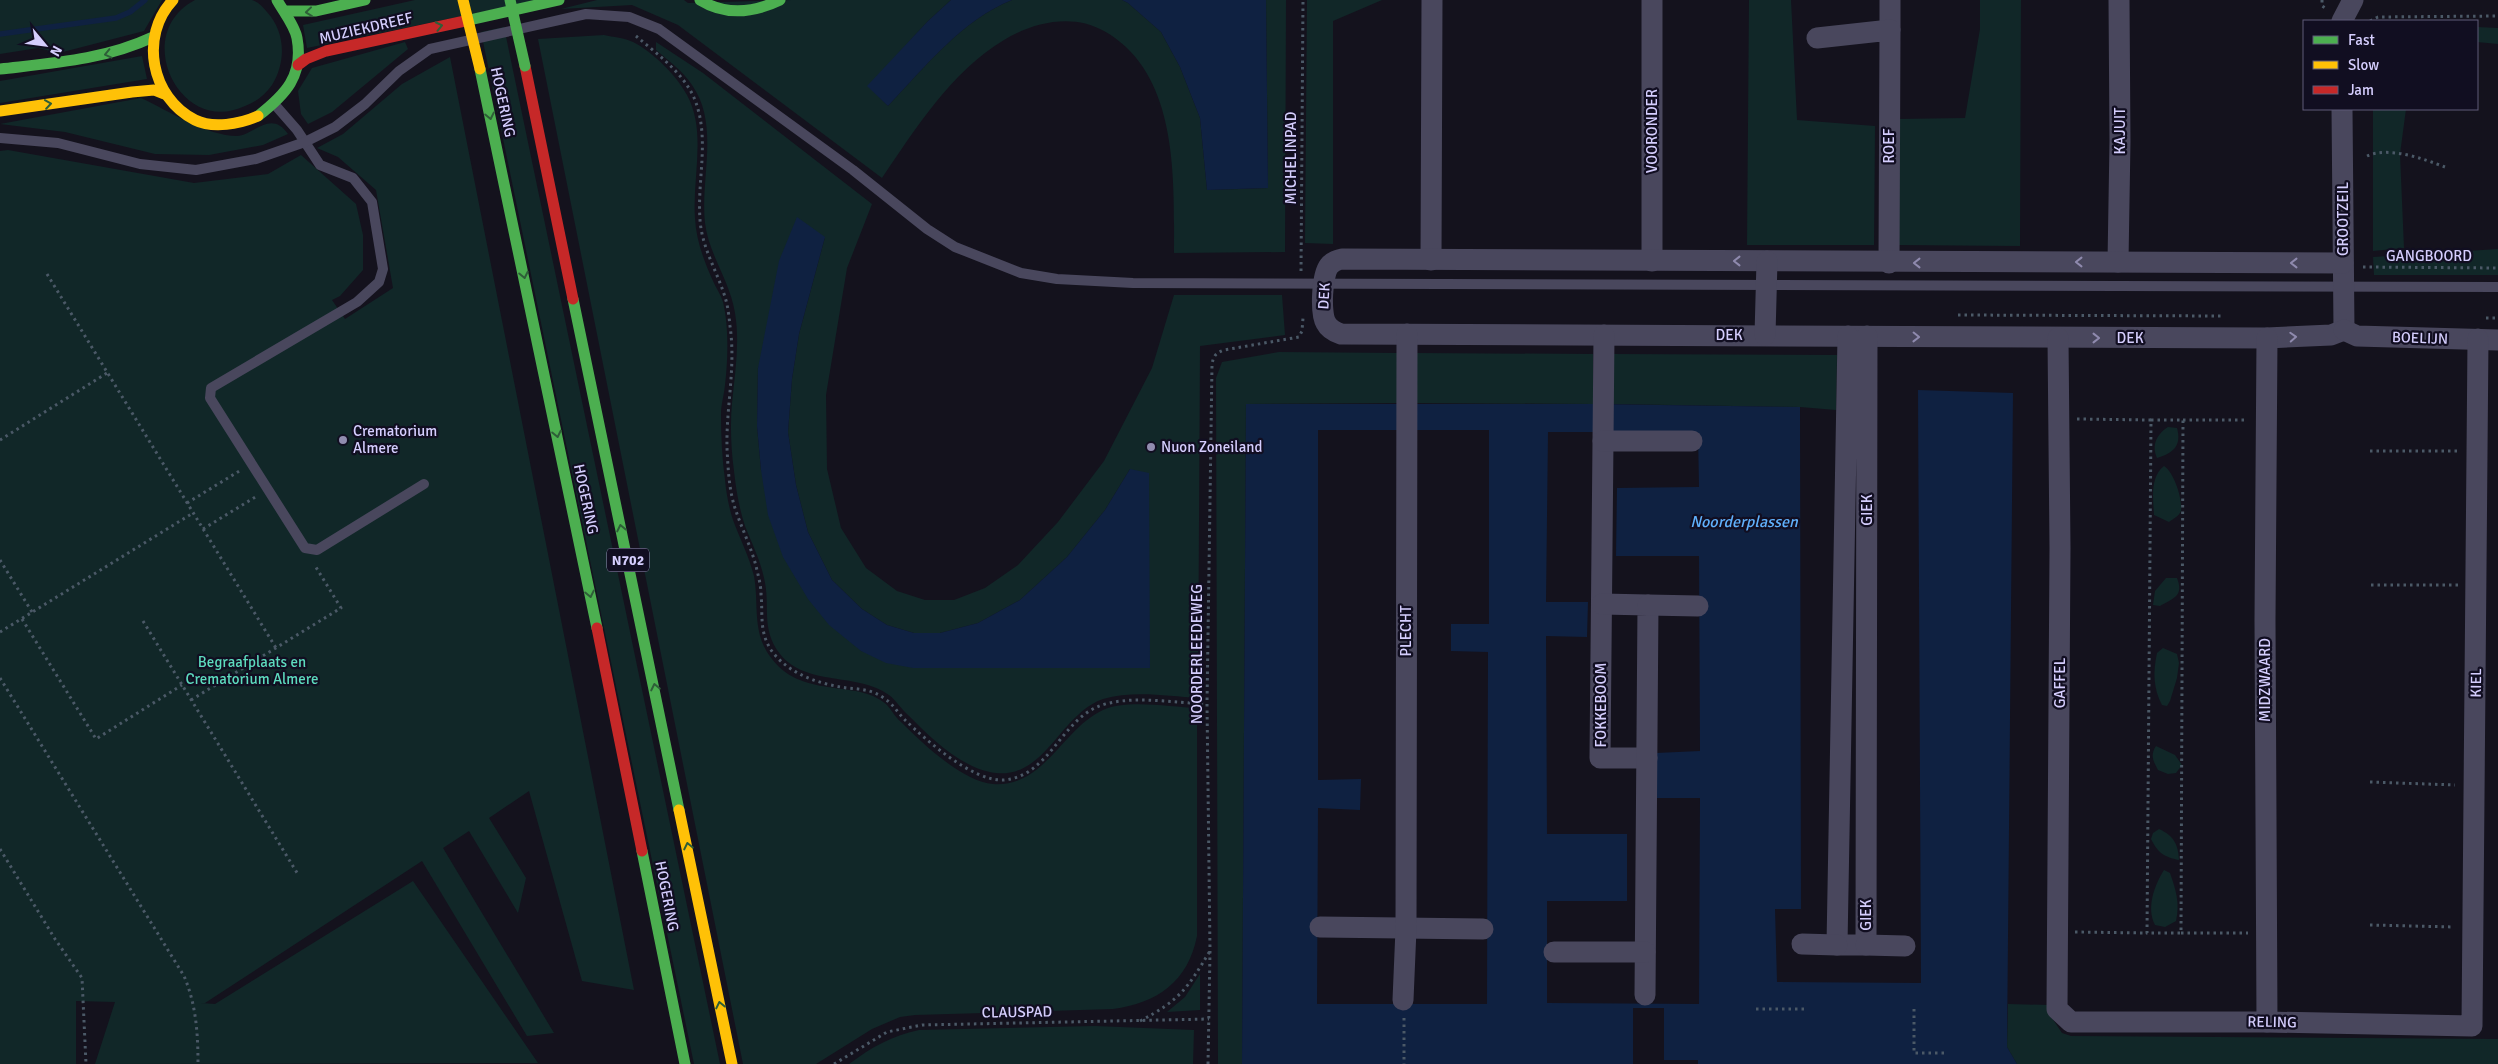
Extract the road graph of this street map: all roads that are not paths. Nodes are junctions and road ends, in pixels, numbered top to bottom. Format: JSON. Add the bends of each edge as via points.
{"nodes":[{"id":1,"x":173,"y":0,"type":"edge"},
{"id":2,"x":277,"y":0,"type":"edge"},
{"id":3,"x":365,"y":0,"type":"edge"},
{"id":4,"x":463,"y":0,"type":"edge"},
{"id":5,"x":510,"y":0,"type":"edge"},
{"id":6,"x":560,"y":0,"type":"edge"},
{"id":7,"x":700,"y":0,"type":"edge"},
{"id":8,"x":780,"y":0,"type":"edge"},
{"id":9,"x":1432,"y":0,"type":"edge"},
{"id":10,"x":1652,"y":0,"type":"edge"},
{"id":11,"x":1890,"y":0,"type":"edge"},
{"id":12,"x":2119,"y":0,"type":"edge"},
{"id":13,"x":2353,"y":0,"type":"edge"},
{"id":14,"x":287,"y":11,"type":"junction"},
{"id":15,"x":2343,"y":20,"type":"edge"},
{"id":16,"x":1890,"y":30,"type":"junction"},
{"id":17,"x":153,"y":37,"type":"junction"},
{"id":18,"x":1817,"y":38,"type":"dead end"},
{"id":19,"x":298,"y":65,"type":"junction"},
{"id":20,"x":0,"y":69,"type":"edge"},
{"id":21,"x":164,"y":94,"type":"junction"},
{"id":22,"x":276,"y":106,"type":"junction"},
{"id":23,"x":0,"y":110,"type":"edge"},
{"id":24,"x":2342,"y":110,"type":"edge"},
{"id":25,"x":0,"y":138,"type":"edge"},
{"id":26,"x":305,"y":142,"type":"junction"},
{"id":27,"x":1431,"y":260,"type":"junction"},
{"id":28,"x":1652,"y":261,"type":"junction"},
{"id":29,"x":1767,"y":261,"type":"junction"},
{"id":30,"x":2118,"y":262,"type":"junction"},
{"id":31,"x":1889,"y":263,"type":"junction"},
{"id":32,"x":2351,"y":265,"type":"junction"},
{"id":33,"x":1324,"y":283,"type":"junction"},
{"id":34,"x":1767,"y":285,"type":"junction"},
{"id":35,"x":2343,"y":287,"type":"junction"},
{"id":36,"x":2498,"y":287,"type":"edge"},
{"id":37,"x":2344,"y":330,"type":"junction"},
{"id":38,"x":1407,"y":334,"type":"junction"},
{"id":39,"x":1604,"y":334,"type":"junction"},
{"id":40,"x":1765,"y":335,"type":"junction"},
{"id":41,"x":1858,"y":336,"type":"junction"},
{"id":42,"x":2058,"y":338,"type":"junction"},
{"id":43,"x":2268,"y":338,"type":"junction"},
{"id":44,"x":2488,"y":340,"type":"edge"},
{"id":45,"x":1603,"y":437,"type":"junction"},
{"id":46,"x":1692,"y":441,"type":"dead end"},
{"id":47,"x":424,"y":484,"type":"dead end"},
{"id":48,"x":1602,"y":604,"type":"junction"},
{"id":49,"x":1648,"y":605,"type":"junction"},
{"id":50,"x":1698,"y":606,"type":"dead end"},
{"id":51,"x":1647,"y":758,"type":"junction"},
{"id":52,"x":1320,"y":927,"type":"dead end"},
{"id":53,"x":1406,"y":929,"type":"junction"},
{"id":54,"x":1483,"y":929,"type":"dead end"},
{"id":55,"x":1802,"y":944,"type":"dead end"},
{"id":56,"x":1838,"y":945,"type":"junction"},
{"id":57,"x":1866,"y":945,"type":"junction"},
{"id":58,"x":1905,"y":946,"type":"dead end"},
{"id":59,"x":1554,"y":952,"type":"dead end"},
{"id":60,"x":1645,"y":952,"type":"junction"},
{"id":61,"x":1645,"y":995,"type":"dead end"},
{"id":62,"x":1403,"y":1000,"type":"road end"},
{"id":63,"x":2072,"y":1022,"type":"joint"},
{"id":64,"x":2267,"y":1022,"type":"junction"},
{"id":65,"x":2472,"y":1026,"type":"joint"},
{"id":66,"x":731,"y":1058,"type":"edge"},
{"id":67,"x":684,"y":1059,"type":"edge"}],
"edges":[{"from":1,"to":17,"type":"main road","via":[[159,19]]},
{"from":2,"to":14,"type":"main road"},
{"from":3,"to":14,"type":"main road","name":"MUZIEKDREEF","one_way":true,"via":[[316,11]]},
{"from":4,"to":67,"type":"main road","name":"HOGERING","number":"N702","one_way":true,"bridge":true,"via":[[480,69]]},
{"from":66,"to":5,"type":"main road","name":"HOGERING","number":"N702","one_way":true,"bridge":true},
{"from":19,"to":6,"type":"main road","name":"MUZIEKDREEF","one_way":true,"via":[[306,58],[326,51]]},
{"from":7,"to":8,"type":"main road","via":[[723,10],[740,12],[765,9]]},
{"from":9,"to":27,"type":"street"},
{"from":10,"to":28,"type":"street","name":"VOORONDER"},
{"from":11,"to":16,"type":"street","name":"ROEF"},
{"from":12,"to":30,"type":"street","name":"KAJUIT"},
{"from":13,"to":15,"type":"street"},
{"from":14,"to":19,"type":"main road","via":[[297,34]]},
{"from":16,"to":18,"type":"street"},
{"from":16,"to":31,"type":"street","name":"ROEF"},
{"from":17,"to":20,"type":"main road","one_way":true,"via":[[134,48],[93,57]]},
{"from":17,"to":21,"type":"main road","via":[[152,58],[156,78]]},
{"from":19,"to":22,"type":"main road","via":[[288,90]]},
{"from":21,"to":22,"type":"main road","via":[[184,114],[218,125],[239,124],[259,118]]},
{"from":23,"to":21,"type":"main road","one_way":true,"via":[[132,92],[154,90]]},
{"from":22,"to":26,"type":"lane"},
{"from":24,"to":32,"type":"street","name":"GROOTZEIL"},
{"from":25,"to":26,"type":"lane","via":[[58,143],[140,164],[196,170],[256,159]]},
{"from":26,"to":33,"type":"lane","via":[[335,127],[366,104],[399,71],[430,49],[586,14],[629,18],[659,29],[853,170],[927,229],[956,247],[993,263],[1021,273],[1090,282]]},
{"from":26,"to":47,"type":"lane","via":[[320,165],[353,178],[372,202],[383,269],[379,282],[357,302],[211,388],[210,398],[305,548],[317,550]]},
{"from":27,"to":28,"type":"street","name":"DEK"},
{"from":27,"to":33,"type":"street","name":"DEK","via":[[1336,260],[1326,272]]},
{"from":29,"to":28,"type":"street","name":"DEK","one_way":true},
{"from":29,"to":31,"type":"street","name":"DEK"},
{"from":29,"to":34,"type":"street","name":"DEK"},
{"from":30,"to":31,"type":"street","name":"DEK","one_way":true},
{"from":32,"to":30,"type":"street","name":"DEK","one_way":true},
{"from":32,"to":35,"type":"street","name":"GROOTZEIL"},
{"from":33,"to":34,"type":"lane"},
{"from":33,"to":38,"type":"street","name":"DEK","via":[[1323,316],[1335,332]]},
{"from":34,"to":35,"type":"lane"},
{"from":34,"to":40,"type":"street","name":"DEK"},
{"from":35,"to":36,"type":"lane"},
{"from":35,"to":37,"type":"street","name":"GROOTZEIL"},
{"from":43,"to":37,"type":"street","name":"DEK","one_way":true,"via":[[2331,335]]},
{"from":37,"to":44,"type":"street","name":"BOELIJN","via":[[2357,336]]},
{"from":38,"to":39,"type":"street","name":"DEK"},
{"from":38,"to":53,"type":"street","name":"PLECHT"},
{"from":39,"to":40,"type":"street","name":"DEK"},
{"from":39,"to":45,"type":"street","name":"FOKKEBOOM"},
{"from":40,"to":41,"type":"street","name":"DEK"},
{"from":41,"to":42,"type":"street","name":"DEK","one_way":true},
{"from":41,"to":56,"type":"street","name":"GIEK"},
{"from":41,"to":57,"type":"street","name":"GIEK"},
{"from":42,"to":43,"type":"street","name":"DEK","one_way":true},
{"from":42,"to":63,"type":"street","name":"GAFFEL","via":[[2057,1010]]},
{"from":43,"to":64,"type":"street","name":"MIDZWAARD","via":[[2265,620]]},
{"from":44,"to":65,"type":"street","name":"KIEL","via":[[2478,450]]},
{"from":45,"to":46,"type":"street"},
{"from":45,"to":48,"type":"street","name":"FOKKEBOOM"},
{"from":48,"to":49,"type":"street"},
{"from":48,"to":51,"type":"street","name":"FOKKEBOOM","via":[[1600,758]]},
{"from":49,"to":50,"type":"street"},
{"from":49,"to":51,"type":"street"},
{"from":51,"to":60,"type":"street"},
{"from":52,"to":53,"type":"street"},
{"from":53,"to":54,"type":"street"},
{"from":53,"to":62,"type":"street","name":"PLECHT"},
{"from":55,"to":56,"type":"street"},
{"from":56,"to":57,"type":"street","name":"GIEK"},
{"from":57,"to":58,"type":"street"},
{"from":59,"to":60,"type":"street"},
{"from":60,"to":61,"type":"street"},
{"from":63,"to":64,"type":"street","name":"RELING"},
{"from":64,"to":65,"type":"street","name":"RELING"}]}
